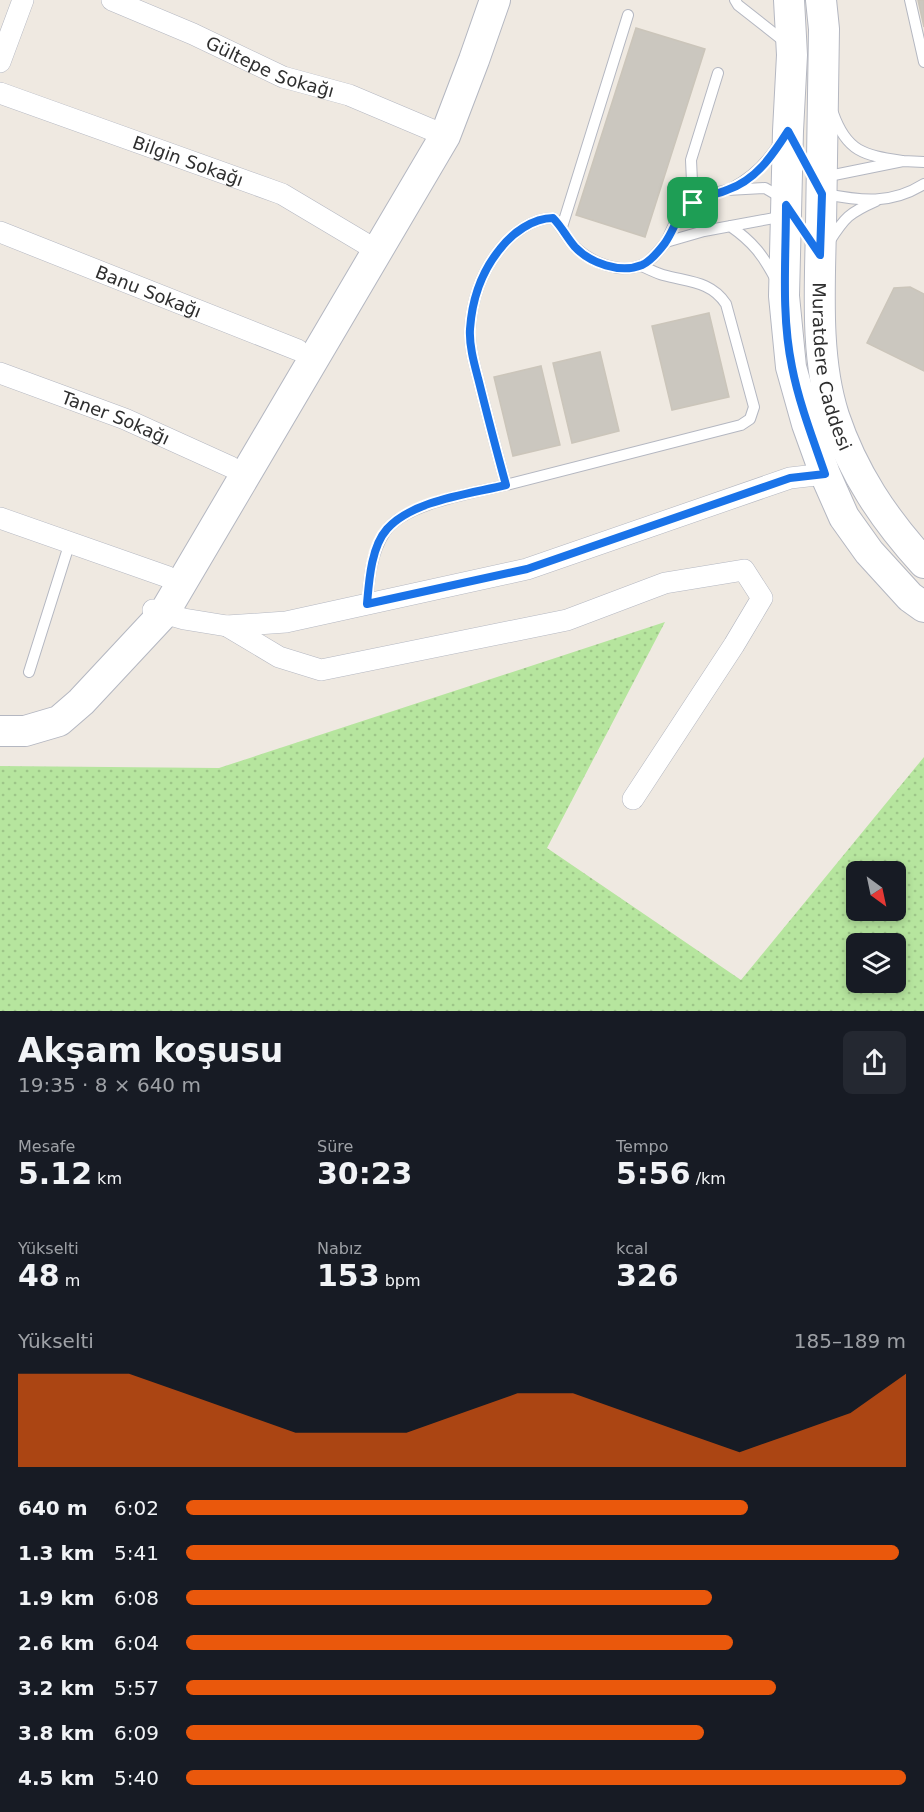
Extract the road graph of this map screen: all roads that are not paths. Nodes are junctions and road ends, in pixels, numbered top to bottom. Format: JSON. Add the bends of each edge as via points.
{"nodes":[{"id":1,"x":23,"y":0,"type":"edge"},
{"id":2,"x":112,"y":0,"type":"edge"},
{"id":3,"x":481,"y":0,"type":"edge"},
{"id":4,"x":495,"y":0,"type":"edge"},
{"id":5,"x":735,"y":0,"type":"edge"},
{"id":6,"x":789,"y":0,"type":"edge"},
{"id":7,"x":821,"y":0,"type":"edge"},
{"id":8,"x":910,"y":0,"type":"edge"},
{"id":9,"x":628,"y":15,"type":"dead end"},
{"id":10,"x":791,"y":47,"type":"junction"},
{"id":11,"x":0,"y":62,"type":"edge"},
{"id":12,"x":924,"y":62,"type":"edge"},
{"id":13,"x":718,"y":73,"type":"dead end"},
{"id":14,"x":823,"y":87,"type":"junction"},
{"id":15,"x":0,"y":93,"type":"edge"},
{"id":16,"x":432,"y":130,"type":"junction"},
{"id":17,"x":788,"y":131,"type":"junction"},
{"id":18,"x":903,"y":161,"type":"junction"},
{"id":19,"x":924,"y":162,"type":"edge"},
{"id":20,"x":924,"y":184,"type":"edge"},
{"id":21,"x":822,"y":185,"type":"junction"},
{"id":22,"x":727,"y":190,"type":"junction"},
{"id":23,"x":877,"y":201,"type":"junction"},
{"id":24,"x":693,"y":203,"type":"junction"},
{"id":25,"x":786,"y":210,"type":"junction"},
{"id":26,"x":730,"y":226,"type":"junction"},
{"id":27,"x":562,"y":227,"type":"junction"},
{"id":28,"x":0,"y":232,"type":"edge"},
{"id":29,"x":666,"y":242,"type":"junction"},
{"id":30,"x":366,"y":244,"type":"junction"},
{"id":31,"x":820,"y":255,"type":"junction"},
{"id":32,"x":641,"y":266,"type":"junction"},
{"id":33,"x":784,"y":297,"type":"junction"},
{"id":34,"x":298,"y":350,"type":"junction"},
{"id":35,"x":0,"y":373,"type":"edge"},
{"id":36,"x":231,"y":467,"type":"junction"},
{"id":37,"x":825,"y":474,"type":"junction"},
{"id":38,"x":506,"y":485,"type":"junction"},
{"id":39,"x":0,"y":518,"type":"edge"},
{"id":40,"x":70,"y":542,"type":"junction"},
{"id":41,"x":924,"y":563,"type":"edge"},
{"id":42,"x":168,"y":577,"type":"junction"},
{"id":43,"x":367,"y":604,"type":"junction"},
{"id":44,"x":924,"y":607,"type":"edge"},
{"id":45,"x":156,"y":611,"type":"junction"},
{"id":46,"x":227,"y":626,"type":"junction"},
{"id":47,"x":29,"y":672,"type":"dead end"},
{"id":48,"x":0,"y":731,"type":"edge"},
{"id":49,"x":633,"y":799,"type":"dead end"}],
"edges":[{"from":1,"to":11,"type":"street"},
{"from":2,"to":16,"type":"street","name":"Gültepe Sokağı","via":[[283,77],[349,94]]},
{"from":3,"to":16,"type":"main road"},
{"from":4,"to":45,"type":"main road","via":[[445,136]]},
{"from":5,"to":10,"type":"lane"},
{"from":6,"to":10,"type":"main road","name":"Muratdere Caddesi"},
{"from":7,"to":14,"type":"main road","name":"Muratdere Caddesi"},
{"from":8,"to":12,"type":"lane"},
{"from":9,"to":27,"type":"lane"},
{"from":10,"to":17,"type":"main road","name":"Muratdere Caddesi"},
{"from":13,"to":24,"type":"lane","via":[[691,159]]},
{"from":14,"to":18,"type":"lane","via":[[845,139],[872,156]]},
{"from":14,"to":21,"type":"main road","name":"Muratdere Caddesi"},
{"from":15,"to":30,"type":"street","name":"Bilgin Sokağı","via":[[282,194]]},
{"from":16,"to":30,"type":"main road"},
{"from":17,"to":21,"type":"main road"},
{"from":17,"to":22,"type":"lane","via":[[760,170]]},
{"from":17,"to":25,"type":"main road","name":"Muratdere Caddesi"},
{"from":18,"to":19,"type":"lane"},
{"from":18,"to":21,"type":"lane"},
{"from":20,"to":23,"type":"lane","via":[[909,194]]},
{"from":21,"to":23,"type":"lane"},
{"from":21,"to":31,"type":"main road","name":"Muratdere Caddesi"},
{"from":22,"to":24,"type":"lane"},
{"from":22,"to":25,"type":"lane","via":[[765,188],[777,195]]},
{"from":23,"to":31,"type":"lane","via":[[843,220]]},
{"from":24,"to":29,"type":"lane","via":[[678,216]]},
{"from":25,"to":26,"type":"lane"},
{"from":25,"to":31,"type":"main road"},
{"from":25,"to":33,"type":"main road","name":"Muratdere Caddesi"},
{"from":26,"to":29,"type":"lane"},
{"from":26,"to":33,"type":"lane","via":[[759,252]]},
{"from":27,"to":32,"type":"lane","via":[[574,246],[590,260],[605,266]]},
{"from":27,"to":38,"type":"lane","via":[[553,218],[542,218],[505,241],[490,261],[473,306],[472,355]]},
{"from":28,"to":34,"type":"street","name":"Banu Sokağı"},
{"from":29,"to":32,"type":"lane"},
{"from":30,"to":34,"type":"main road"},
{"from":31,"to":41,"type":"main road","name":"Muratdere Caddesi","via":[[820,328],[834,415],[867,491],[897,534]]},
{"from":32,"to":38,"type":"lane","via":[[704,284],[720,295],[726,304],[754,407],[750,419],[741,425]]},
{"from":33,"to":37,"type":"main road","name":"Muratdere Caddesi","via":[[791,367]]},
{"from":34,"to":36,"type":"main road"},
{"from":35,"to":36,"type":"street","name":"Taner Sokağı","via":[[124,419]]},
{"from":36,"to":42,"type":"main road"},
{"from":37,"to":43,"type":"street","via":[[790,478],[527,569]]},
{"from":37,"to":44,"type":"main road","name":"Muratdere Caddesi","via":[[844,517],[868,552]]},
{"from":38,"to":43,"type":"lane","via":[[430,504],[406,514],[386,530],[374,555]]},
{"from":39,"to":40,"type":"street"},
{"from":40,"to":42,"type":"street"},
{"from":40,"to":47,"type":"lane"},
{"from":42,"to":45,"type":"main road"},
{"from":43,"to":46,"type":"street","via":[[286,622]]},
{"from":45,"to":46,"type":"street"},
{"from":45,"to":48,"type":"main road","via":[[107,674],[59,721],[25,731]]},
{"from":46,"to":49,"type":"street","via":[[279,657],[321,670],[567,620],[665,583],[744,570],[762,598]]}]}
